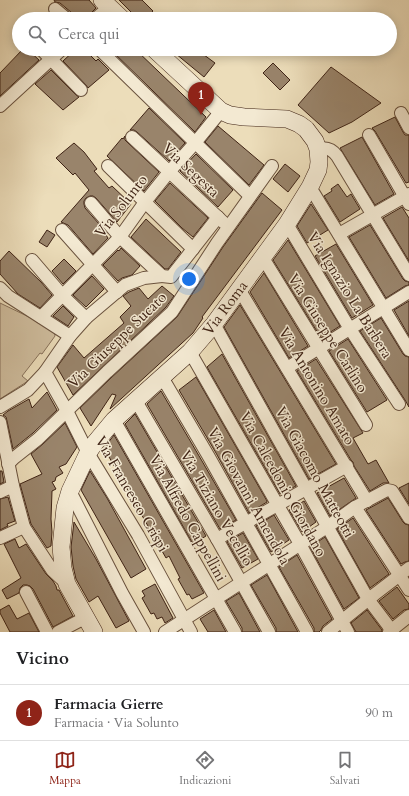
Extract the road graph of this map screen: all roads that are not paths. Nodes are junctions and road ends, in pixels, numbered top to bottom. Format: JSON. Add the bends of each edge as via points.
{"nodes":[{"id":1,"x":106,"y":4,"type":"edge"},
{"id":2,"x":55,"y":9,"type":"dead end"},
{"id":3,"x":59,"y":12,"type":"edge"},
{"id":4,"x":115,"y":12,"type":"edge"},
{"id":5,"x":48,"y":56,"type":"edge"},
{"id":6,"x":54,"y":56,"type":"edge"},
{"id":7,"x":105,"y":56,"type":"edge"},
{"id":8,"x":162,"y":56,"type":"edge"},
{"id":9,"x":51,"y":59,"type":"junction"},
{"id":10,"x":81,"y":90,"type":"dead end"},
{"id":11,"x":0,"y":106,"type":"edge"},
{"id":12,"x":221,"y":111,"type":"junction"},
{"id":13,"x":401,"y":113,"type":"dead end"},
{"id":14,"x":409,"y":128,"type":"edge"},
{"id":15,"x":369,"y":135,"type":"dead end"},
{"id":16,"x":132,"y":137,"type":"dead end"},
{"id":17,"x":195,"y":143,"type":"junction"},
{"id":18,"x":318,"y":149,"type":"junction"},
{"id":19,"x":108,"y":166,"type":"dead end"},
{"id":20,"x":272,"y":166,"type":"dead end"},
{"id":21,"x":169,"y":172,"type":"junction"},
{"id":22,"x":310,"y":187,"type":"junction"},
{"id":23,"x":250,"y":196,"type":"junction"},
{"id":24,"x":408,"y":198,"type":"edge"},
{"id":25,"x":145,"y":202,"type":"junction"},
{"id":26,"x":91,"y":203,"type":"dead end"},
{"id":27,"x":372,"y":215,"type":"junction"},
{"id":28,"x":218,"y":217,"type":"junction"},
{"id":29,"x":287,"y":224,"type":"junction"},
{"id":30,"x":228,"y":227,"type":"junction"},
{"id":31,"x":62,"y":230,"type":"dead end"},
{"id":32,"x":339,"y":234,"type":"junction"},
{"id":33,"x":120,"y":237,"type":"junction"},
{"id":34,"x":193,"y":249,"type":"junction"},
{"id":35,"x":263,"y":258,"type":"junction"},
{"id":36,"x":32,"y":260,"type":"dead end"},
{"id":37,"x":92,"y":265,"type":"junction"},
{"id":38,"x":409,"y":275,"type":"edge"},
{"id":39,"x":167,"y":277,"type":"junction"},
{"id":40,"x":0,"y":288,"type":"edge"},
{"id":41,"x":239,"y":289,"type":"junction"},
{"id":42,"x":117,"y":292,"type":"junction"},
{"id":43,"x":409,"y":292,"type":"edge"},
{"id":44,"x":62,"y":295,"type":"junction"},
{"id":45,"x":383,"y":308,"type":"junction"},
{"id":46,"x":41,"y":317,"type":"junction"},
{"id":47,"x":86,"y":318,"type":"junction"},
{"id":48,"x":214,"y":324,"type":"junction"},
{"id":49,"x":350,"y":329,"type":"junction"},
{"id":50,"x":70,"y":336,"type":"junction"},
{"id":51,"x":319,"y":349,"type":"junction"},
{"id":52,"x":409,"y":350,"type":"edge"},
{"id":53,"x":190,"y":352,"type":"junction"},
{"id":54,"x":288,"y":368,"type":"junction"},
{"id":55,"x":45,"y":372,"type":"junction"},
{"id":56,"x":162,"y":377,"type":"junction"},
{"id":57,"x":136,"y":401,"type":"junction"},
{"id":58,"x":399,"y":404,"type":"dead end"},
{"id":59,"x":0,"y":407,"type":"edge"},
{"id":60,"x":67,"y":411,"type":"junction"},
{"id":61,"x":114,"y":420,"type":"junction"},
{"id":62,"x":0,"y":422,"type":"edge"},
{"id":63,"x":366,"y":425,"type":"dead end"},
{"id":64,"x":3,"y":452,"type":"edge"},
{"id":65,"x":88,"y":453,"type":"junction"},
{"id":66,"x":8,"y":464,"type":"junction"},
{"id":67,"x":347,"y":466,"type":"junction"},
{"id":68,"x":13,"y":486,"type":"junction"},
{"id":69,"x":306,"y":489,"type":"junction"},
{"id":70,"x":0,"y":492,"type":"edge"},
{"id":71,"x":70,"y":492,"type":"junction"},
{"id":72,"x":369,"y":500,"type":"junction"},
{"id":73,"x":277,"y":506,"type":"junction"},
{"id":74,"x":355,"y":507,"type":"junction"},
{"id":75,"x":409,"y":518,"type":"edge"},
{"id":76,"x":246,"y":523,"type":"junction"},
{"id":77,"x":327,"y":526,"type":"junction"},
{"id":78,"x":24,"y":527,"type":"junction"},
{"id":79,"x":0,"y":538,"type":"edge"},
{"id":80,"x":217,"y":539,"type":"junction"},
{"id":81,"x":300,"y":544,"type":"junction"},
{"id":82,"x":269,"y":564,"type":"junction"},
{"id":83,"x":409,"y":568,"type":"edge"},
{"id":84,"x":399,"y":575,"type":"junction"},
{"id":85,"x":241,"y":582,"type":"junction"},
{"id":86,"x":67,"y":584,"type":"junction"},
{"id":87,"x":409,"y":590,"type":"edge"},
{"id":88,"x":26,"y":592,"type":"dead end"},
{"id":89,"x":215,"y":599,"type":"junction"},
{"id":90,"x":368,"y":599,"type":"junction"},
{"id":91,"x":84,"y":615,"type":"junction"},
{"id":92,"x":409,"y":616,"type":"edge"},
{"id":93,"x":184,"y":620,"type":"junction"},
{"id":94,"x":341,"y":621,"type":"junction"},
{"id":95,"x":391,"y":631,"type":"edge"},
{"id":96,"x":47,"y":632,"type":"edge"},
{"id":97,"x":58,"y":632,"type":"edge"},
{"id":98,"x":94,"y":632,"type":"edge"},
{"id":99,"x":144,"y":632,"type":"edge"},
{"id":100,"x":165,"y":632,"type":"edge"},
{"id":101,"x":191,"y":632,"type":"edge"},
{"id":102,"x":235,"y":632,"type":"edge"},
{"id":103,"x":269,"y":632,"type":"edge"},
{"id":104,"x":307,"y":632,"type":"edge"},
{"id":105,"x":328,"y":632,"type":"edge"},
{"id":106,"x":348,"y":632,"type":"edge"}],
"edges":[{"from":1,"to":4,"type":"street"},
{"from":2,"to":3,"type":"street"},
{"from":5,"to":9,"type":"street"},
{"from":6,"to":9,"type":"street"},
{"from":7,"to":17,"type":"street"},
{"from":8,"to":12,"type":"street","name":"Via Roma"},
{"from":9,"to":10,"type":"street"},
{"from":9,"to":11,"type":"street"},
{"from":12,"to":17,"type":"street","name":"Via Solunto"},
{"from":12,"to":18,"type":"street","name":"Via Roma","via":[[244,117],[287,119],[306,129],[315,140]]},
{"from":13,"to":14,"type":"street"},
{"from":15,"to":24,"type":"street"},
{"from":16,"to":21,"type":"street","name":"Via Segesta"},
{"from":17,"to":21,"type":"street","name":"Via Solunto"},
{"from":17,"to":23,"type":"street"},
{"from":18,"to":22,"type":"street","name":"Via Roma","via":[[318,170]]},
{"from":18,"to":27,"type":"street","via":[[326,148],[334,152]]},
{"from":19,"to":25,"type":"street"},
{"from":20,"to":23,"type":"street","name":"Via Giuseppe Sucato"},
{"from":21,"to":25,"type":"street","name":"Via Solunto"},
{"from":21,"to":28,"type":"street","name":"Via Segesta"},
{"from":22,"to":29,"type":"street","name":"Via Roma"},
{"from":22,"to":32,"type":"street"},
{"from":23,"to":30,"type":"street","name":"Via Giuseppe Sucato"},
{"from":24,"to":27,"type":"street"},
{"from":25,"to":33,"type":"street","name":"Via Solunto"},
{"from":25,"to":34,"type":"street"},
{"from":26,"to":33,"type":"street"},
{"from":27,"to":32,"type":"street"},
{"from":27,"to":38,"type":"street"},
{"from":28,"to":30,"type":"street","name":"Via Segesta"},
{"from":28,"to":34,"type":"street"},
{"from":29,"to":35,"type":"street","name":"Via Roma"},
{"from":29,"to":49,"type":"street","name":"Via Ignazio La Barbera"},
{"from":30,"to":60,"type":"street","name":"Via Giuseppe Sucato","via":[[172,312]]},
{"from":31,"to":37,"type":"street"},
{"from":32,"to":45,"type":"street"},
{"from":33,"to":37,"type":"street","name":"Via Solunto"},
{"from":33,"to":39,"type":"street"},
{"from":34,"to":39,"type":"street"},
{"from":35,"to":41,"type":"street","name":"Via Roma"},
{"from":35,"to":51,"type":"street","name":"Via Giuseppe Carlino"},
{"from":36,"to":44,"type":"street"},
{"from":37,"to":42,"type":"street"},
{"from":37,"to":44,"type":"street","name":"Via Solunto"},
{"from":39,"to":42,"type":"street","via":[[144,278],[125,285]]},
{"from":40,"to":46,"type":"street"},
{"from":41,"to":48,"type":"street","name":"Via Roma"},
{"from":41,"to":54,"type":"street","name":"Via Antonino Amato"},
{"from":42,"to":47,"type":"street"},
{"from":43,"to":45,"type":"street"},
{"from":44,"to":46,"type":"street","name":"Via Solunto"},
{"from":44,"to":47,"type":"street"},
{"from":45,"to":49,"type":"street"},
{"from":45,"to":52,"type":"street"},
{"from":46,"to":50,"type":"street"},
{"from":47,"to":50,"type":"street"},
{"from":48,"to":53,"type":"street","name":"Via Roma"},
{"from":48,"to":69,"type":"street","name":"Via Giacomo Matteotti"},
{"from":49,"to":51,"type":"street"},
{"from":49,"to":58,"type":"street","name":"Via Ignazio La Barbera"},
{"from":50,"to":55,"type":"street"},
{"from":51,"to":54,"type":"street"},
{"from":51,"to":63,"type":"street","name":"Via Giuseppe Carlino"},
{"from":53,"to":56,"type":"street","name":"Via Roma"},
{"from":53,"to":73,"type":"street","name":"Via Calcedonio Giordano"},
{"from":54,"to":67,"type":"street","name":"Via Antonino Amato"},
{"from":55,"to":59,"type":"street","via":[[28,390]]},
{"from":55,"to":60,"type":"street","name":"Via Francesco Crispi"},
{"from":56,"to":57,"type":"street","name":"Via Roma"},
{"from":56,"to":76,"type":"street","name":"Via Giovanni Amendola"},
{"from":57,"to":61,"type":"street","name":"Via Roma"},
{"from":57,"to":80,"type":"street","name":"Via Tiziano Vecellio"},
{"from":60,"to":65,"type":"street","name":"Via Francesco Crispi"},
{"from":60,"to":66,"type":"street","name":"Via Giuseppe Sucato","via":[[38,440]]},
{"from":61,"to":65,"type":"street","name":"Via Roma"},
{"from":61,"to":89,"type":"street","name":"Via Alfredo Cappellini"},
{"from":62,"to":64,"type":"street"},
{"from":64,"to":66,"type":"street"},
{"from":65,"to":71,"type":"street","name":"Via Roma"},
{"from":65,"to":93,"type":"street","name":"Via Francesco Crispi","via":[[138,535]]},
{"from":66,"to":68,"type":"street"},
{"from":67,"to":69,"type":"street"},
{"from":67,"to":72,"type":"street","name":"Via Antonino Amato"},
{"from":68,"to":70,"type":"street"},
{"from":68,"to":78,"type":"street"},
{"from":69,"to":73,"type":"street"},
{"from":69,"to":77,"type":"street","name":"Via Giacomo Matteotti"},
{"from":71,"to":86,"type":"street","name":"Via Roma","via":[[65,508],[61,547]]},
{"from":71,"to":99,"type":"street"},
{"from":72,"to":74,"type":"street"},
{"from":72,"to":75,"type":"street","via":[[388,490],[392,491]]},
{"from":73,"to":76,"type":"street"},
{"from":73,"to":81,"type":"street","name":"Via Calcedonio Giordano"},
{"from":74,"to":77,"type":"street"},
{"from":74,"to":84,"type":"street"},
{"from":76,"to":80,"type":"street"},
{"from":76,"to":82,"type":"street","name":"Via Giovanni Amendola"},
{"from":77,"to":81,"type":"street"},
{"from":77,"to":90,"type":"street","name":"Via Giacomo Matteotti"},
{"from":78,"to":79,"type":"street"},
{"from":78,"to":86,"type":"street","via":[[52,570]]},
{"from":80,"to":85,"type":"street","name":"Via Tiziano Vecellio"},
{"from":81,"to":82,"type":"street"},
{"from":81,"to":94,"type":"street","name":"Via Calcedonio Giordano"},
{"from":82,"to":85,"type":"street"},
{"from":82,"to":104,"type":"street","name":"Via Giovanni Amendola"},
{"from":83,"to":84,"type":"street"},
{"from":84,"to":87,"type":"street"},
{"from":84,"to":90,"type":"street"},
{"from":85,"to":89,"type":"street"},
{"from":85,"to":103,"type":"street","name":"Via Tiziano Vecellio"},
{"from":86,"to":91,"type":"street","name":"Via Roma"},
{"from":88,"to":96,"type":"street"},
{"from":89,"to":93,"type":"street"},
{"from":89,"to":102,"type":"street","name":"Via Alfredo Cappellini"},
{"from":90,"to":94,"type":"street"},
{"from":90,"to":95,"type":"street","name":"Via Giacomo Matteotti"},
{"from":91,"to":97,"type":"street","via":[[79,621]]},
{"from":91,"to":98,"type":"street","name":"Via Roma"},
{"from":92,"to":95,"type":"street"},
{"from":93,"to":100,"type":"street"},
{"from":93,"to":101,"type":"street","name":"Via Francesco Crispi"},
{"from":94,"to":105,"type":"street"},
{"from":94,"to":106,"type":"street","name":"Via Calcedonio Giordano"}]}
